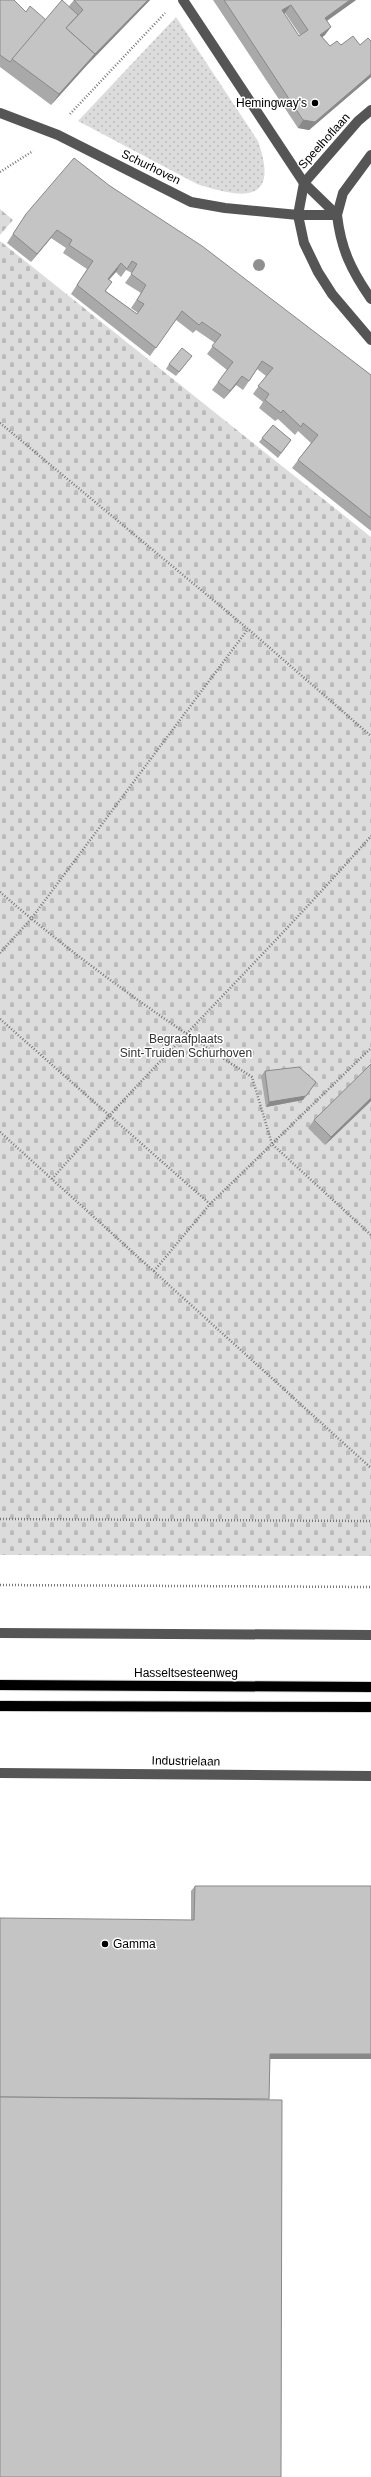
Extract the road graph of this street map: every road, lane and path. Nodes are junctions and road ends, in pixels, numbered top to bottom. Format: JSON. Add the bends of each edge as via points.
{"nodes":[{"id":1,"x":183,"y":0,"type":"edge"},
{"id":2,"x":167,"y":11,"type":"dead end"},
{"id":3,"x":371,"y":110,"type":"edge"},
{"id":4,"x":0,"y":113,"type":"edge"},
{"id":5,"x":58,"y":136,"type":"junction"},
{"id":6,"x":371,"y":155,"type":"edge"},
{"id":7,"x":0,"y":172,"type":"edge"},
{"id":8,"x":304,"y":183,"type":"junction"},
{"id":9,"x":298,"y":215,"type":"junction"},
{"id":10,"x":337,"y":215,"type":"junction"},
{"id":11,"x":371,"y":299,"type":"edge"},
{"id":12,"x":371,"y":340,"type":"edge"},
{"id":13,"x":0,"y":423,"type":"edge"},
{"id":14,"x":248,"y":629,"type":"junction"},
{"id":15,"x":371,"y":736,"type":"edge"},
{"id":16,"x":371,"y":836,"type":"edge"},
{"id":17,"x":0,"y":892,"type":"edge"},
{"id":18,"x":31,"y":919,"type":"junction"},
{"id":19,"x":0,"y":953,"type":"edge"},
{"id":20,"x":0,"y":1019,"type":"edge"},
{"id":21,"x":187,"y":1035,"type":"junction"},
{"id":22,"x":371,"y":1048,"type":"edge"},
{"id":23,"x":109,"y":1115,"type":"junction"},
{"id":24,"x":0,"y":1132,"type":"edge"},
{"id":25,"x":272,"y":1144,"type":"junction"},
{"id":26,"x":52,"y":1179,"type":"junction"},
{"id":27,"x":210,"y":1204,"type":"junction"},
{"id":28,"x":371,"y":1235,"type":"edge"},
{"id":29,"x":154,"y":1271,"type":"junction"},
{"id":30,"x":371,"y":1468,"type":"edge"},
{"id":31,"x":0,"y":1519,"type":"edge"},
{"id":32,"x":371,"y":1521,"type":"edge"},
{"id":33,"x":0,"y":1585,"type":"edge"},
{"id":34,"x":371,"y":1587,"type":"edge"},
{"id":35,"x":0,"y":1633,"type":"edge"},
{"id":36,"x":371,"y":1635,"type":"edge"},
{"id":37,"x":0,"y":1685,"type":"edge"},
{"id":38,"x":371,"y":1687,"type":"edge"},
{"id":39,"x":0,"y":1706,"type":"edge"},
{"id":40,"x":371,"y":1707,"type":"edge"},
{"id":41,"x":0,"y":1773,"type":"edge"},
{"id":42,"x":371,"y":1776,"type":"edge"}],
"edges":[{"from":1,"to":8,"type":"street"},
{"from":2,"to":5,"type":"path","via":[[69,115]]},
{"from":3,"to":8,"type":"street","name":"Speelhoflaan","via":[[358,121]]},
{"from":4,"to":5,"type":"street","name":"Schurhoven"},
{"from":5,"to":7,"type":"path"},
{"from":5,"to":9,"type":"street","name":"Schurhoven","via":[[191,202]]},
{"from":6,"to":10,"type":"street","via":[[343,193]]},
{"from":8,"to":9,"type":"street","name":"Speelhoflaan"},
{"from":8,"to":10,"type":"street"},
{"from":9,"to":10,"type":"street","name":"Schurhoven"},
{"from":9,"to":12,"type":"street","via":[[304,243],[318,272],[332,294]]},
{"from":10,"to":11,"type":"street","via":[[340,241],[346,258]]},
{"from":13,"to":14,"type":"path"},
{"from":14,"to":15,"type":"path"},
{"from":14,"to":18,"type":"path"},
{"from":16,"to":21,"type":"path"},
{"from":17,"to":18,"type":"path"},
{"from":18,"to":19,"type":"path"},
{"from":18,"to":21,"type":"path"},
{"from":20,"to":23,"type":"path"},
{"from":21,"to":23,"type":"path"},
{"from":21,"to":25,"type":"path","via":[[252,1077]]},
{"from":22,"to":25,"type":"path"},
{"from":23,"to":26,"type":"path"},
{"from":23,"to":27,"type":"path"},
{"from":24,"to":26,"type":"path"},
{"from":25,"to":27,"type":"path"},
{"from":25,"to":28,"type":"path"},
{"from":26,"to":29,"type":"path"},
{"from":27,"to":29,"type":"path"},
{"from":29,"to":30,"type":"path"},
{"from":31,"to":32,"type":"path"},
{"from":33,"to":34,"type":"path"},
{"from":35,"to":36,"type":"street"},
{"from":37,"to":38,"type":"main road","name":"Hasseltsesteenweg"},
{"from":39,"to":40,"type":"main road"},
{"from":41,"to":42,"type":"street","name":"Industrielaan"}]}
